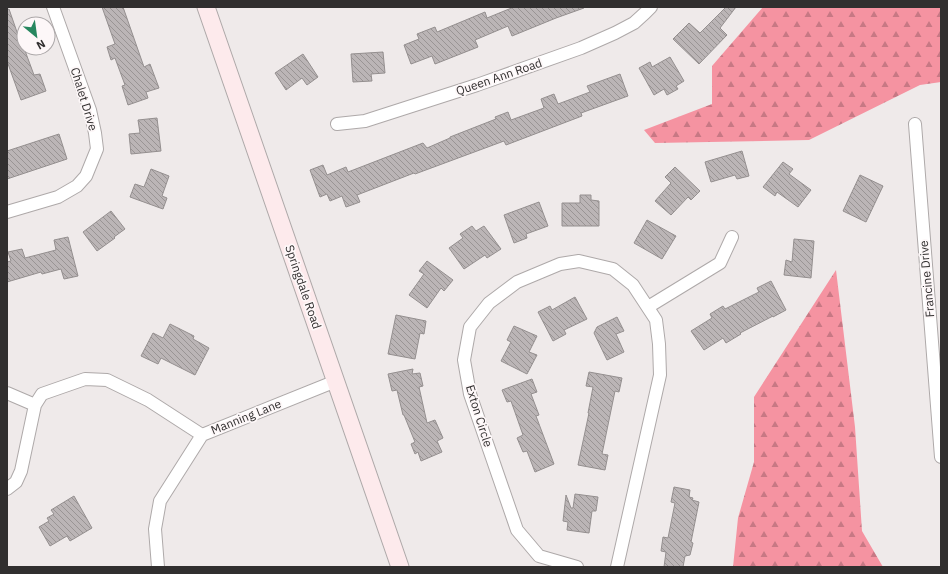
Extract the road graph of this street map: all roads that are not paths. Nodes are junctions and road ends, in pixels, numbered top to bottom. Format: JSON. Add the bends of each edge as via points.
{"nodes":[{"id":1,"x":53,"y":7,"type":"edge"},
{"id":2,"x":206,"y":7,"type":"edge"},
{"id":3,"x":651,"y":7,"type":"edge"},
{"id":4,"x":337,"y":124,"type":"dead end"},
{"id":5,"x":915,"y":124,"type":"dead end"},
{"id":6,"x":7,"y":212,"type":"edge"},
{"id":7,"x":732,"y":237,"type":"dead end"},
{"id":8,"x":648,"y":307,"type":"junction"},
{"id":9,"x":336,"y":381,"type":"junction"},
{"id":10,"x":7,"y":393,"type":"edge"},
{"id":11,"x":35,"y":405,"type":"junction"},
{"id":12,"x":202,"y":435,"type":"junction"},
{"id":13,"x":941,"y":457,"type":"edge"},
{"id":14,"x":7,"y":489,"type":"edge"},
{"id":15,"x":158,"y":567,"type":"edge"},
{"id":16,"x":400,"y":567,"type":"edge"},
{"id":17,"x":577,"y":567,"type":"edge"},
{"id":18,"x":617,"y":567,"type":"edge"}],
"edges":[{"from":1,"to":6,"type":"street","name":"Chalet Drive","via":[[90,110],[97,149],[86,176],[77,186],[58,197]]},
{"from":2,"to":9,"type":"main road","name":"Springdale Road"},
{"from":3,"to":4,"type":"street","name":"Queen Ann Road","via":[[634,23],[581,48],[478,85],[365,121]]},
{"from":5,"to":13,"type":"street","name":"Francine Drive"},
{"from":7,"to":8,"type":"street","via":[[720,263]]},
{"from":8,"to":17,"type":"street","name":"Exton Circle","via":[[633,284],[613,269],[579,261],[560,264],[517,282],[489,303],[470,327],[464,360],[470,394],[517,530],[539,556]]},
{"from":8,"to":18,"type":"street","name":"Exton Circle","via":[[656,320],[660,375]]},
{"from":9,"to":12,"type":"street","name":"Manning Lane"},
{"from":9,"to":16,"type":"main road","name":"Springdale Road"},
{"from":10,"to":11,"type":"street"},
{"from":11,"to":12,"type":"street","via":[[42,394],[64,386],[85,379],[107,380],[148,400]]},
{"from":11,"to":14,"type":"street","via":[[21,471],[16,482]]},
{"from":12,"to":15,"type":"street","name":"Manning Lane","via":[[160,501],[155,529]]}]}
